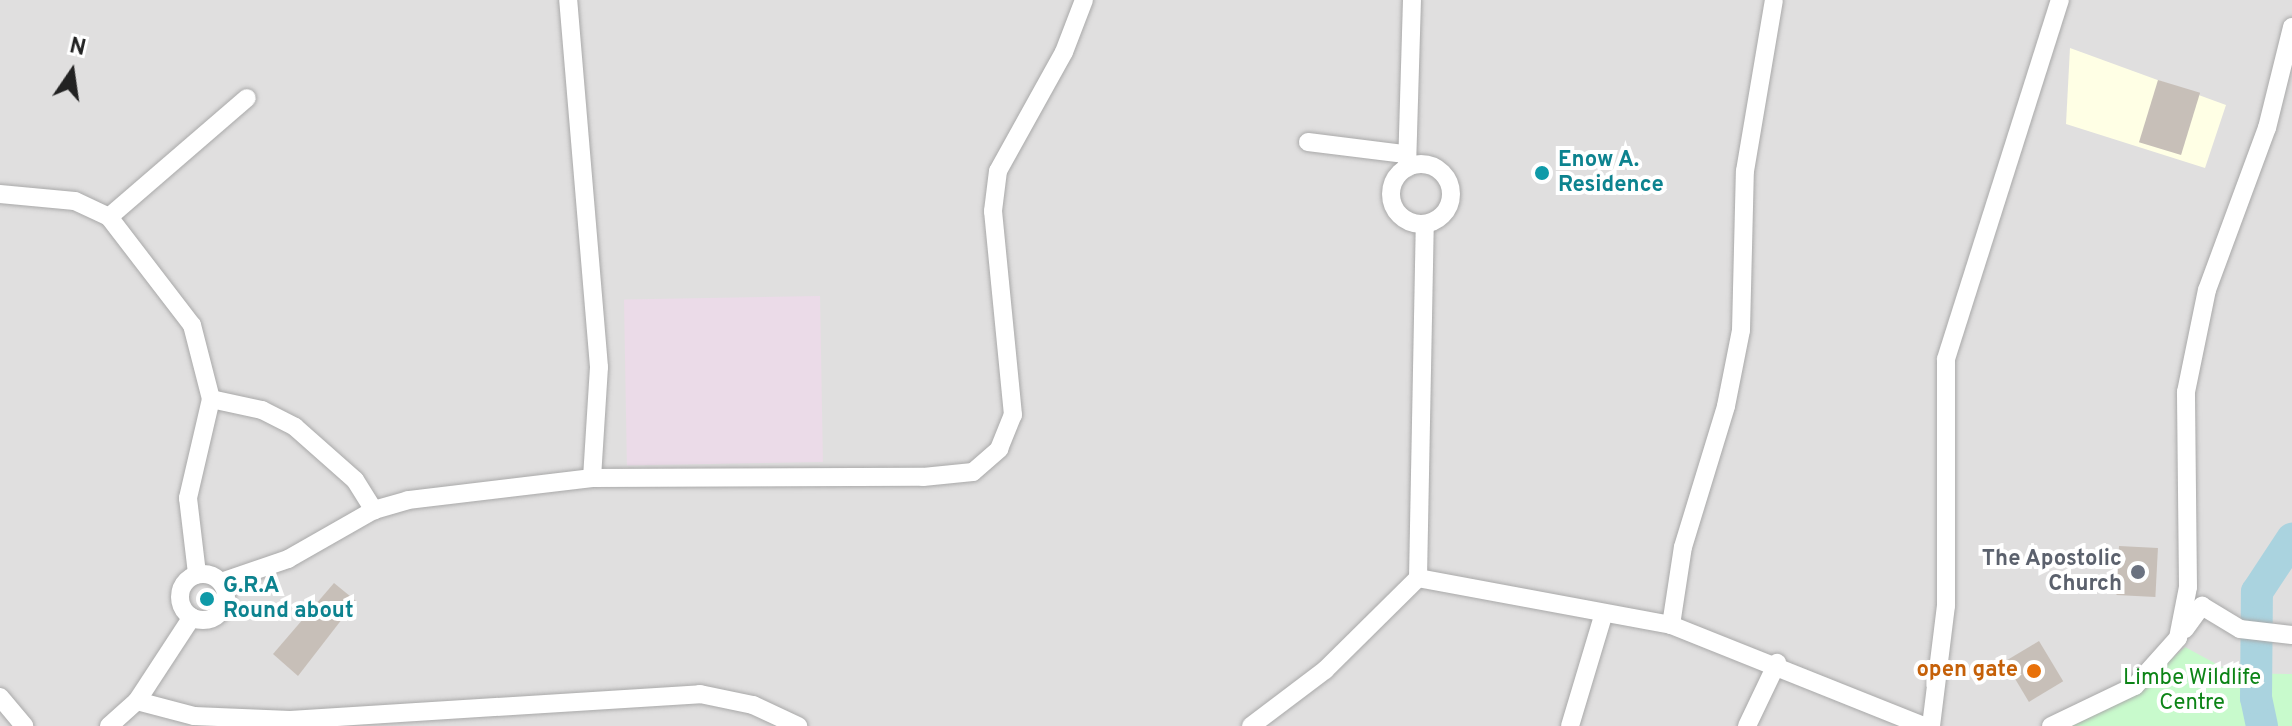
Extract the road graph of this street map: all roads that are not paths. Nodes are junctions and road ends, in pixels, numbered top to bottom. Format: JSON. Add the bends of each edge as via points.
{"nodes":[{"id":1,"x":568,"y":0,"type":"edge"},
{"id":2,"x":1084,"y":0,"type":"edge"},
{"id":3,"x":1412,"y":0,"type":"edge"},
{"id":4,"x":1774,"y":0,"type":"edge"},
{"id":5,"x":2060,"y":0,"type":"edge"},
{"id":6,"x":2292,"y":27,"type":"edge"},
{"id":7,"x":247,"y":98,"type":"dead end"},
{"id":8,"x":1308,"y":142,"type":"dead end"},
{"id":9,"x":1406,"y":161,"type":"junction"},
{"id":10,"x":0,"y":194,"type":"edge"},
{"id":11,"x":109,"y":217,"type":"junction"},
{"id":12,"x":1425,"y":224,"type":"junction"},
{"id":13,"x":211,"y":399,"type":"junction"},
{"id":14,"x":592,"y":478,"type":"junction"},
{"id":15,"x":374,"y":510,"type":"junction"},
{"id":16,"x":197,"y":574,"type":"junction"},
{"id":17,"x":1418,"y":578,"type":"junction"},
{"id":18,"x":221,"y":582,"type":"junction"},
{"id":19,"x":1604,"y":613,"type":"junction"},
{"id":20,"x":192,"y":617,"type":"junction"},
{"id":21,"x":1671,"y":625,"type":"junction"},
{"id":22,"x":2288,"y":634,"type":"edge"},
{"id":23,"x":2178,"y":638,"type":"junction"},
{"id":24,"x":1777,"y":663,"type":"junction"},
{"id":25,"x":0,"y":697,"type":"edge"},
{"id":26,"x":137,"y":701,"type":"junction"},
{"id":27,"x":447,"y":720,"type":"edge"},
{"id":28,"x":24,"y":726,"type":"edge"},
{"id":29,"x":109,"y":726,"type":"edge"},
{"id":30,"x":798,"y":726,"type":"edge"},
{"id":31,"x":1251,"y":726,"type":"edge"},
{"id":32,"x":1570,"y":726,"type":"edge"},
{"id":33,"x":1747,"y":726,"type":"edge"},
{"id":34,"x":1923,"y":726,"type":"edge"},
{"id":35,"x":1931,"y":726,"type":"edge"},
{"id":36,"x":2051,"y":726,"type":"edge"}],
"edges":[{"from":1,"to":14,"type":"street","via":[[599,367]]},
{"from":2,"to":14,"type":"street","via":[[1064,52],[998,171],[993,211],[1013,415],[999,449],[973,472],[923,477]]},
{"from":3,"to":9,"type":"street"},
{"from":4,"to":21,"type":"street","via":[[1745,171],[1741,330],[1726,406],[1683,547]]},
{"from":5,"to":35,"type":"street","via":[[1946,359],[1946,606]]},
{"from":6,"to":23,"type":"street","via":[[2267,128],[2207,290],[2186,392],[2188,587]]},
{"from":7,"to":11,"type":"street"},
{"from":8,"to":9,"type":"street"},
{"from":9,"to":12,"type":"street","via":[[1391,199],[1400,215]]},
{"from":9,"to":12,"type":"street","via":[[1434,167],[1448,181],[1447,208]]},
{"from":10,"to":11,"type":"street","via":[[75,201]]},
{"from":11,"to":13,"type":"street","via":[[192,325]]},
{"from":12,"to":17,"type":"street"},
{"from":13,"to":15,"type":"street","via":[[262,410],[295,427],[355,480]]},
{"from":13,"to":16,"type":"street","via":[[188,498]]},
{"from":14,"to":15,"type":"street","via":[[435,493]]},
{"from":15,"to":18,"type":"street","via":[[288,559]]},
{"from":16,"to":18,"type":"street"},
{"from":16,"to":20,"type":"street","via":[[180,594]]},
{"from":17,"to":19,"type":"street"},
{"from":17,"to":31,"type":"street","via":[[1325,670]]},
{"from":18,"to":20,"type":"street","via":[[226,599],[218,615]]},
{"from":19,"to":21,"type":"street"},
{"from":19,"to":32,"type":"street"},
{"from":20,"to":26,"type":"street"},
{"from":21,"to":24,"type":"street"},
{"from":22,"to":23,"type":"street","via":[[2240,629],[2202,606]]},
{"from":23,"to":36,"type":"street","via":[[2135,686]]},
{"from":24,"to":33,"type":"street"},
{"from":24,"to":34,"type":"street"},
{"from":25,"to":28,"type":"street"},
{"from":26,"to":27,"type":"street","via":[[194,716],[251,720]]},
{"from":26,"to":29,"type":"street"},
{"from":27,"to":30,"type":"street","via":[[700,694],[753,705]]}]}
